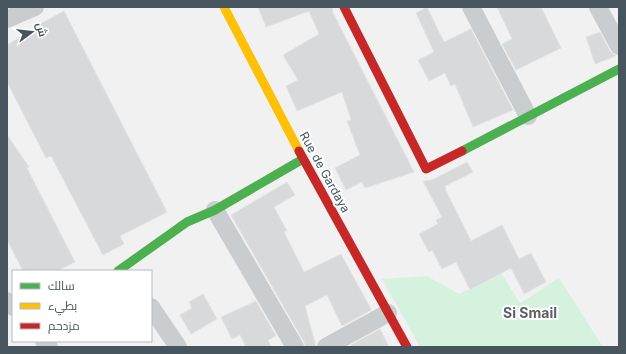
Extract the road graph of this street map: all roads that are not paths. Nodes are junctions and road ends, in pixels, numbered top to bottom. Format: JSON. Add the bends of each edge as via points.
{"nodes":[{"id":1,"x":35,"y":7,"type":"edge"},
{"id":2,"x":224,"y":7,"type":"edge"},
{"id":3,"x":344,"y":7,"type":"edge"},
{"id":4,"x":471,"y":7,"type":"edge"},
{"id":5,"x":598,"y":7,"type":"edge"},
{"id":6,"x":7,"y":19,"type":"edge"},
{"id":7,"x":619,"y":46,"type":"edge"},
{"id":8,"x":619,"y":69,"type":"edge"},
{"id":9,"x":528,"y":116,"type":"junction"},
{"id":10,"x":303,"y":158,"type":"junction"},
{"id":11,"x":215,"y":210,"type":"junction"},
{"id":12,"x":123,"y":270,"type":"edge"},
{"id":13,"x":152,"y":308,"type":"edge"},
{"id":14,"x":388,"y":313,"type":"junction"},
{"id":15,"x":178,"y":347,"type":"edge"},
{"id":16,"x":295,"y":347,"type":"edge"},
{"id":17,"x":326,"y":347,"type":"edge"},
{"id":18,"x":407,"y":347,"type":"edge"}],
"edges":[{"from":1,"to":6,"type":"street"},
{"from":2,"to":10,"type":"street","name":"Rue de Gardaya"},
{"from":3,"to":9,"type":"street","via":[[426,169]]},
{"from":4,"to":9,"type":"street"},
{"from":5,"to":7,"type":"street"},
{"from":8,"to":9,"type":"street"},
{"from":10,"to":11,"type":"street"},
{"from":10,"to":14,"type":"street","name":"Rue de Gardaya"},
{"from":11,"to":12,"type":"street","via":[[187,222]]},
{"from":11,"to":16,"type":"street"},
{"from":13,"to":15,"type":"street"},
{"from":14,"to":17,"type":"street"},
{"from":14,"to":18,"type":"street","name":"Rue de Gardaya"}]}
